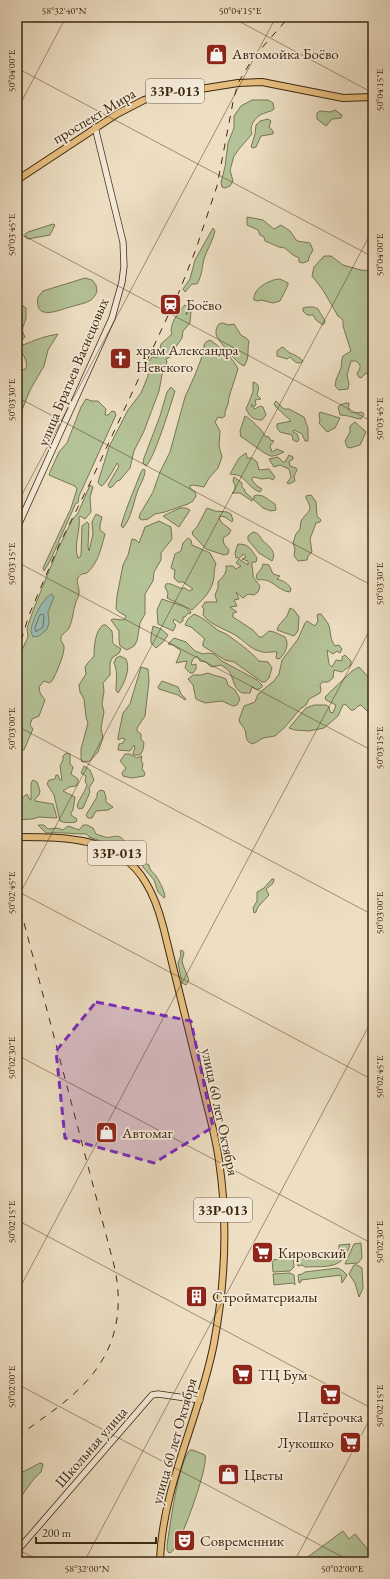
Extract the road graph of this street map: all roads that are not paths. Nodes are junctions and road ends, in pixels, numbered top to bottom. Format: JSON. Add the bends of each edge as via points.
{"nodes":[{"id":1,"x":373,"y":97,"type":"edge"},
{"id":2,"x":95,"y":128,"type":"junction"},
{"id":3,"x":17,"y":180,"type":"edge"},
{"id":4,"x":17,"y":528,"type":"edge"},
{"id":5,"x":17,"y":837,"type":"edge"},
{"id":6,"x":200,"y":1400,"type":"junction"},
{"id":7,"x":17,"y":1551,"type":"edge"},
{"id":8,"x":160,"y":1562,"type":"edge"}],
"edges":[{"from":1,"to":2,"type":"main road","name":"проспект Мира","number":"33Р-013","via":[[343,98],[262,82],[238,83],[172,91],[136,104]]},
{"from":2,"to":3,"type":"main road","name":"проспект Мира","number":"33Р-013"},
{"from":2,"to":4,"type":"main road","name":"улица Братьев Васнецовых","via":[[122,237],[122,282],[112,318]]},
{"from":5,"to":6,"type":"main road","name":"улица 60 лет Октября","number":"33Р-013","via":[[79,839],[112,850],[124,857],[138,872],[151,891],[159,911],[205,1095],[219,1161],[222,1189],[223,1277],[214,1344]]},
{"from":6,"to":7,"type":"main road","name":"Школьная улица","via":[[152,1395]]},
{"from":6,"to":8,"type":"main road","name":"улица 60 лет Октября","number":"33Р-013","via":[[170,1497]]}]}
